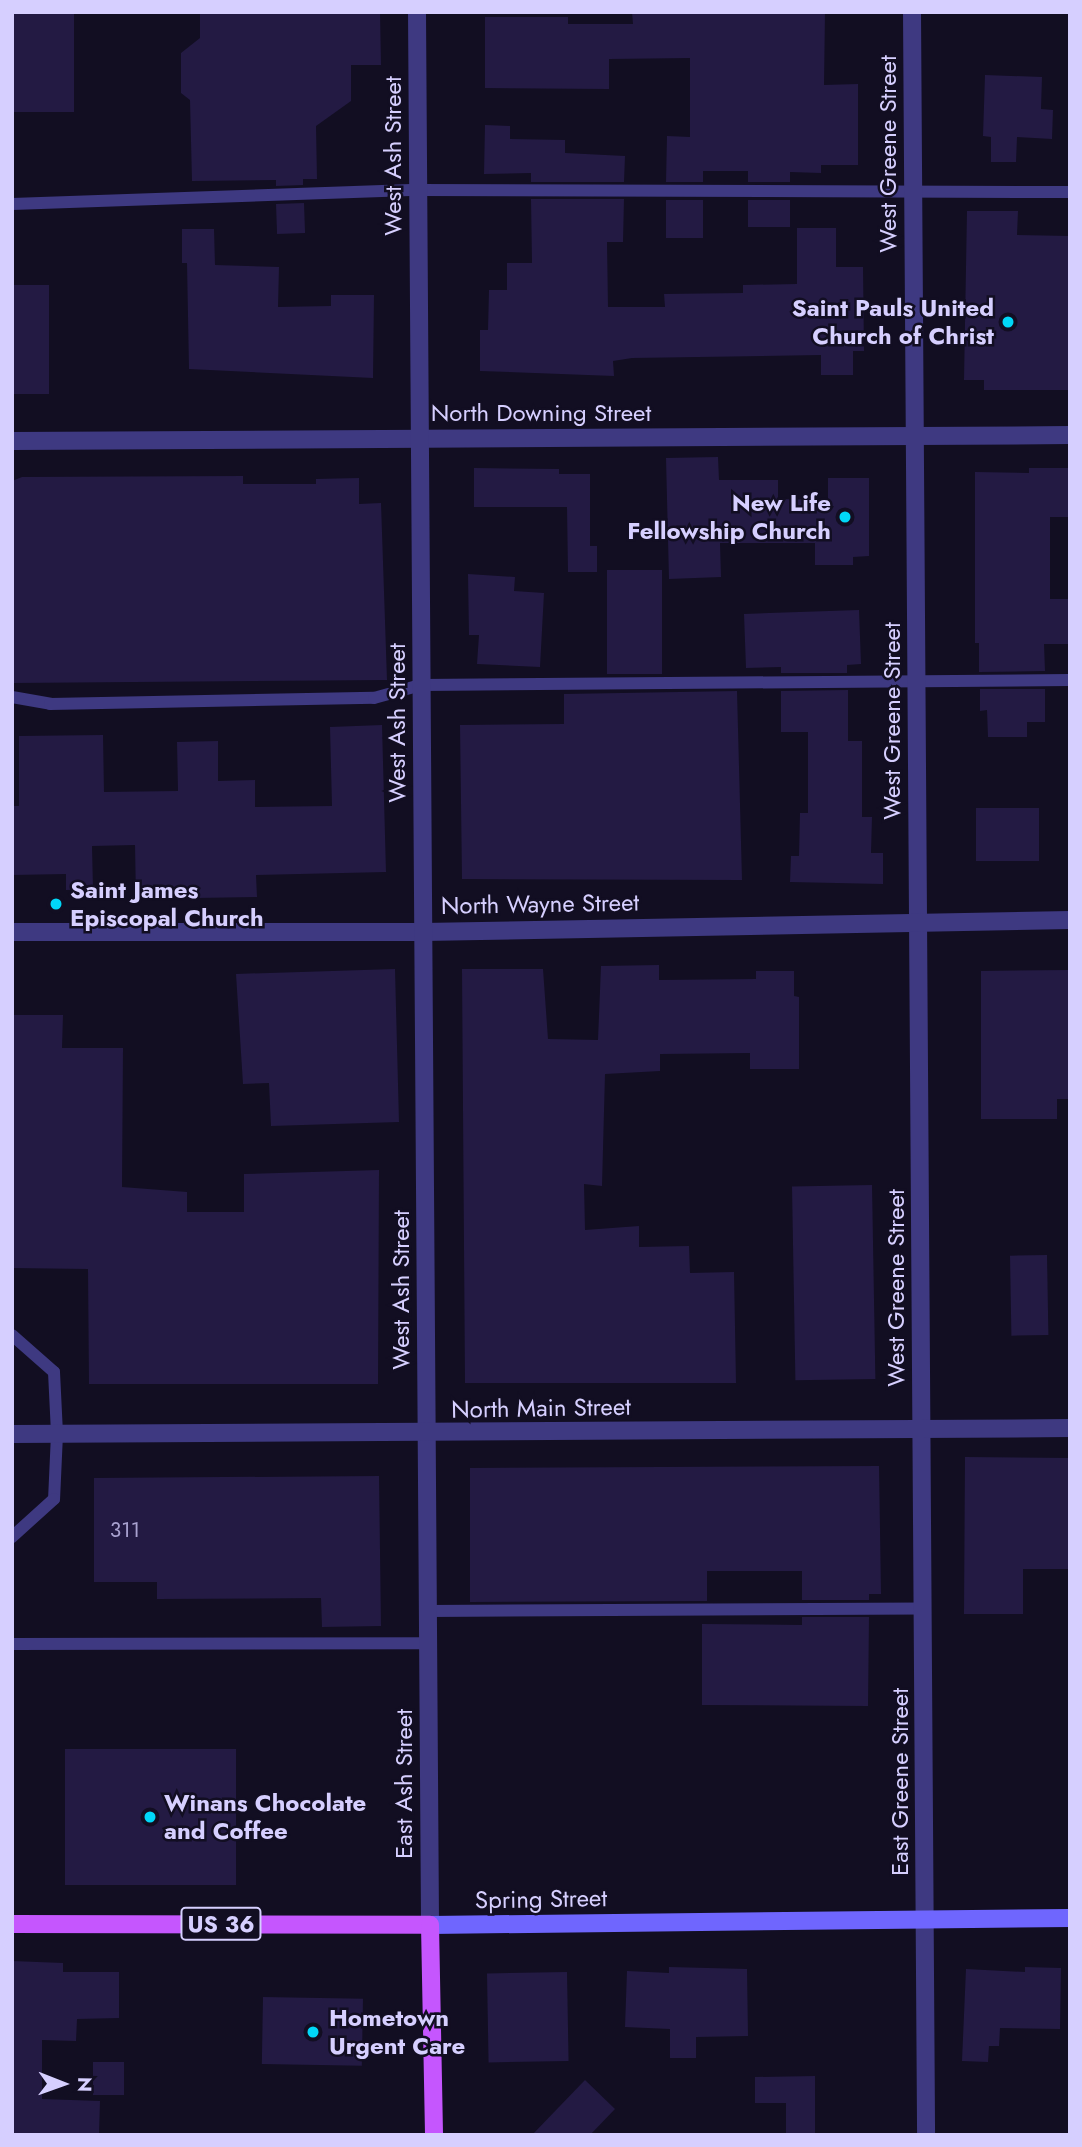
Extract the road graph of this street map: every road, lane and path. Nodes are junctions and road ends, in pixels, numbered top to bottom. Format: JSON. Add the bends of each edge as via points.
{"nodes":[{"id":1,"x":417,"y":12,"type":"edge"},
{"id":2,"x":912,"y":12,"type":"edge"},
{"id":3,"x":418,"y":190,"type":"junction"},
{"id":4,"x":1070,"y":192,"type":"edge"},
{"id":5,"x":913,"y":193,"type":"junction"},
{"id":6,"x":12,"y":204,"type":"edge"},
{"id":7,"x":915,"y":435,"type":"junction"},
{"id":8,"x":1070,"y":435,"type":"edge"},
{"id":9,"x":419,"y":439,"type":"junction"},
{"id":10,"x":12,"y":441,"type":"edge"},
{"id":11,"x":916,"y":678,"type":"junction"},
{"id":12,"x":1070,"y":680,"type":"edge"},
{"id":13,"x":421,"y":685,"type":"junction"},
{"id":14,"x":12,"y":697,"type":"edge"},
{"id":15,"x":918,"y":920,"type":"junction"},
{"id":16,"x":1070,"y":920,"type":"edge"},
{"id":17,"x":12,"y":932,"type":"edge"},
{"id":18,"x":422,"y":932,"type":"junction"},
{"id":19,"x":12,"y":1335,"type":"edge"},
{"id":20,"x":1070,"y":1428,"type":"edge"},
{"id":21,"x":922,"y":1429,"type":"junction"},
{"id":22,"x":426,"y":1433,"type":"junction"},
{"id":23,"x":12,"y":1434,"type":"edge"},
{"id":24,"x":57,"y":1434,"type":"junction"},
{"id":25,"x":12,"y":1537,"type":"edge"},
{"id":26,"x":923,"y":1608,"type":"junction"},
{"id":27,"x":428,"y":1611,"type":"junction"},
{"id":28,"x":428,"y":1643,"type":"junction"},
{"id":29,"x":12,"y":1644,"type":"edge"},
{"id":30,"x":1070,"y":1918,"type":"edge"},
{"id":31,"x":925,"y":1920,"type":"junction"},
{"id":32,"x":12,"y":1924,"type":"edge"},
{"id":33,"x":430,"y":1925,"type":"junction"},
{"id":34,"x":434,"y":2135,"type":"edge"},
{"id":35,"x":926,"y":2135,"type":"edge"}],
"edges":[{"from":1,"to":3,"type":"street","name":"West Ash Street"},
{"from":2,"to":5,"type":"street","name":"West Greene Street"},
{"from":3,"to":5,"type":"lane"},
{"from":3,"to":6,"type":"lane"},
{"from":3,"to":9,"type":"street","name":"West Ash Street"},
{"from":4,"to":5,"type":"lane"},
{"from":5,"to":7,"type":"street","name":"West Greene Street"},
{"from":7,"to":8,"type":"street","name":"North Downing Street"},
{"from":7,"to":9,"type":"street","name":"North Downing Street"},
{"from":7,"to":11,"type":"street","name":"West Greene Street"},
{"from":9,"to":10,"type":"street","name":"North Downing Street"},
{"from":9,"to":13,"type":"street","name":"West Ash Street"},
{"from":11,"to":12,"type":"lane"},
{"from":11,"to":13,"type":"lane"},
{"from":11,"to":15,"type":"street","name":"West Greene Street"},
{"from":13,"to":14,"type":"lane","via":[[374,698],[50,704]]},
{"from":13,"to":18,"type":"street","name":"West Ash Street"},
{"from":15,"to":16,"type":"street","name":"North Wayne Street"},
{"from":15,"to":18,"type":"street","name":"North Wayne Street"},
{"from":15,"to":21,"type":"street","name":"West Greene Street"},
{"from":17,"to":18,"type":"street","name":"North Wayne Street"},
{"from":18,"to":22,"type":"street","name":"West Ash Street"},
{"from":19,"to":24,"type":"lane","via":[[54,1372]]},
{"from":20,"to":21,"type":"street","name":"North Main Street"},
{"from":21,"to":22,"type":"street","name":"North Main Street"},
{"from":21,"to":26,"type":"street","name":"East Greene Street"},
{"from":22,"to":24,"type":"street","name":"North Main Street"},
{"from":22,"to":27,"type":"street","name":"East Ash Street"},
{"from":23,"to":24,"type":"street","name":"North Main Street"},
{"from":24,"to":25,"type":"lane","via":[[54,1499]]},
{"from":26,"to":27,"type":"lane"},
{"from":26,"to":31,"type":"street","name":"East Greene Street"},
{"from":27,"to":28,"type":"street","name":"East Ash Street"},
{"from":28,"to":29,"type":"lane"},
{"from":28,"to":33,"type":"street","name":"East Ash Street"},
{"from":30,"to":31,"type":"main road","name":"Spring Street"},
{"from":31,"to":33,"type":"main road","name":"Spring Street"},
{"from":31,"to":35,"type":"street","name":"East Greene Street"},
{"from":32,"to":33,"type":"main road","name":"Spring Street","number":"US 36"},
{"from":33,"to":34,"type":"main road","name":"East Ash Street"}]}
